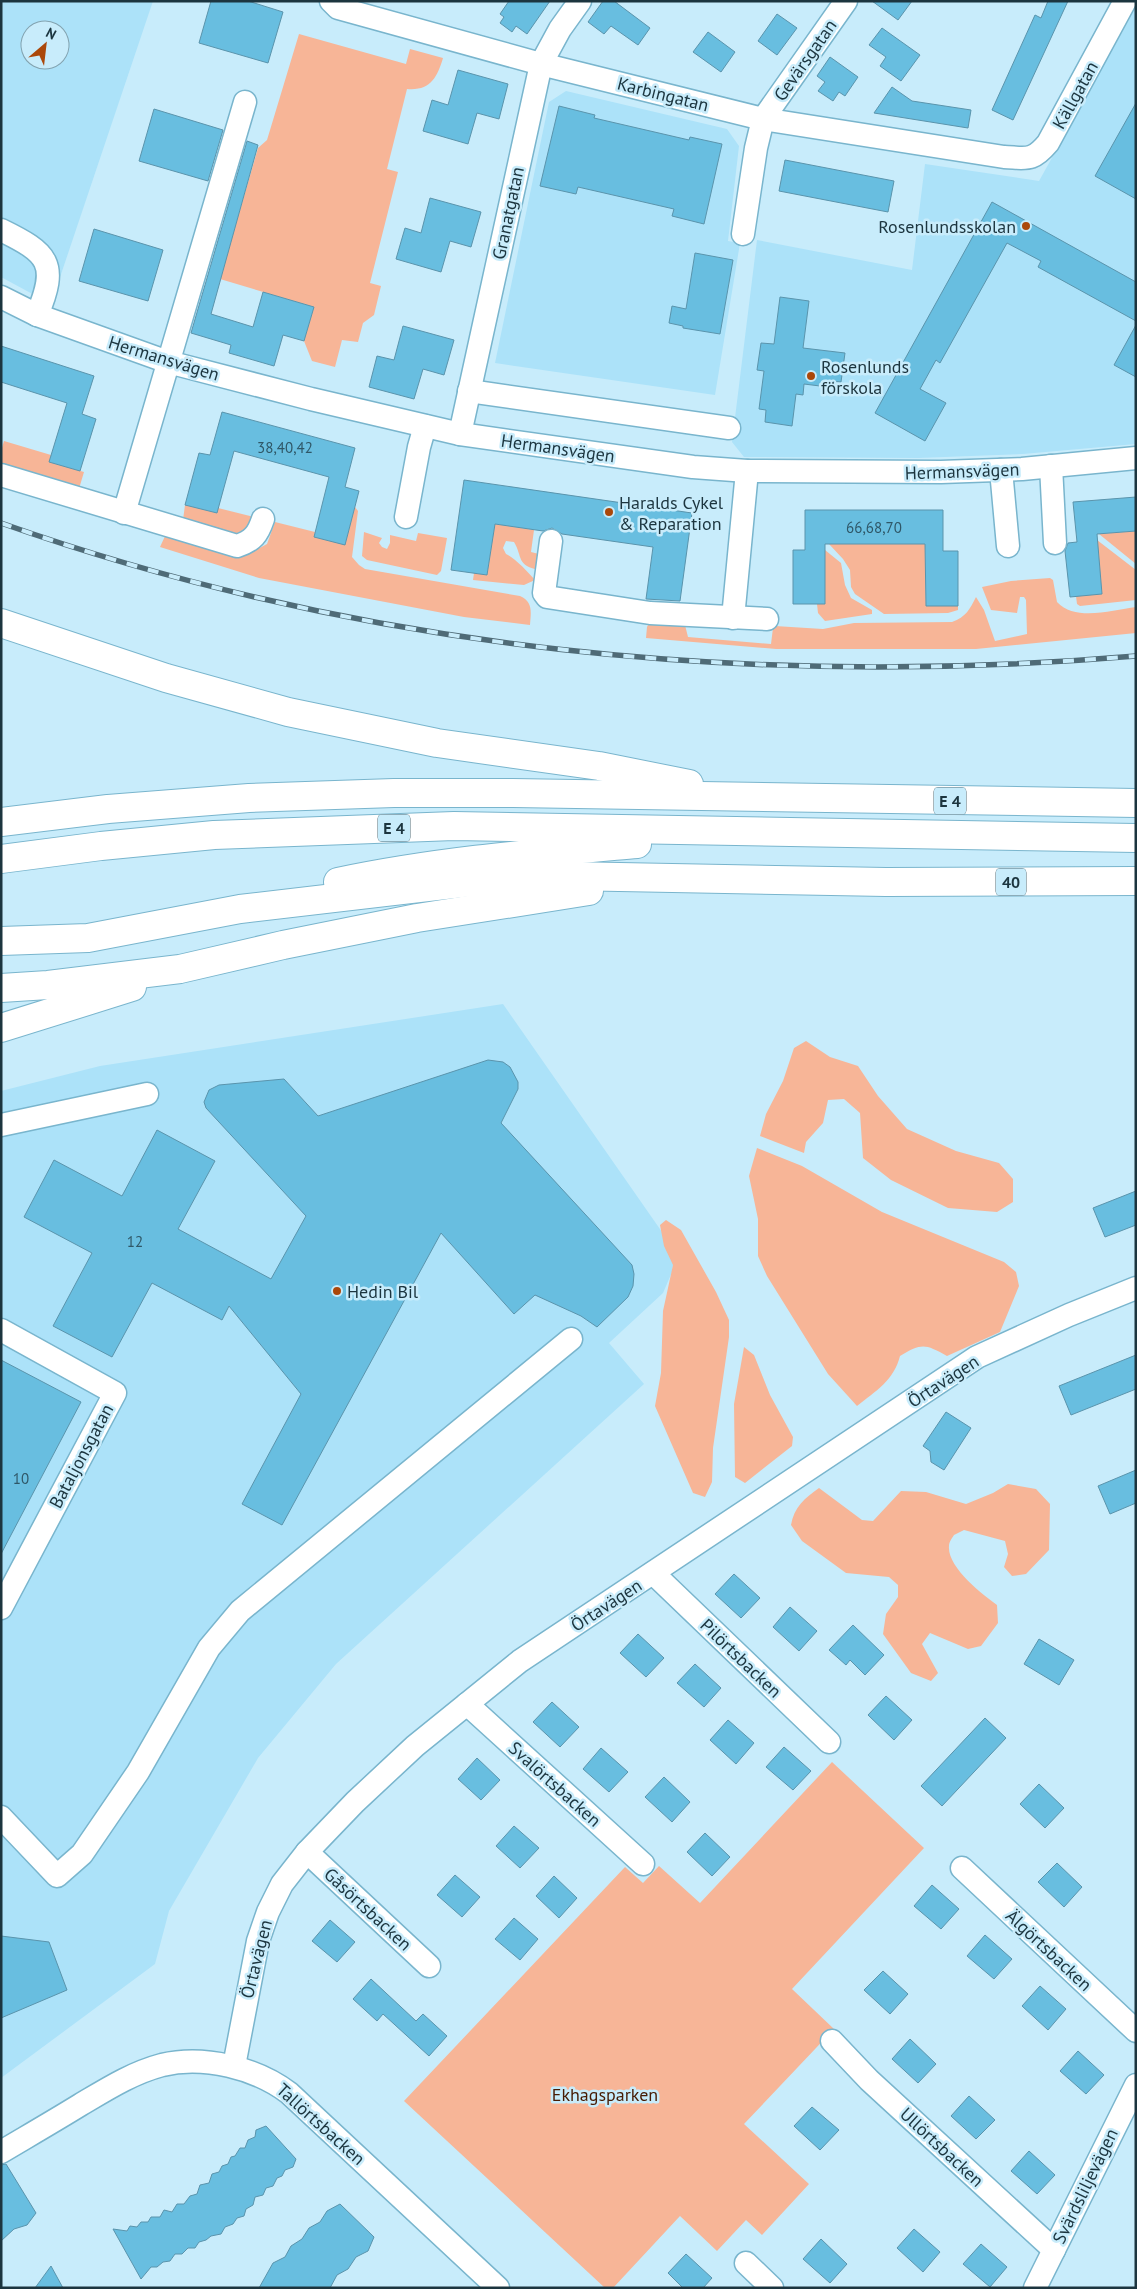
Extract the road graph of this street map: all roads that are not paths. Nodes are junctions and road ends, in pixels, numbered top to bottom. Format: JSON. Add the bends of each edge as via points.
{"nodes":[{"id":1,"x":331,"y":1,"type":"edge"},
{"id":2,"x":580,"y":1,"type":"edge"},
{"id":3,"x":846,"y":1,"type":"edge"},
{"id":4,"x":1125,"y":1,"type":"edge"},
{"id":5,"x":541,"y":64,"type":"junction"},
{"id":6,"x":245,"y":102,"type":"dead end"},
{"id":7,"x":763,"y":119,"type":"junction"},
{"id":8,"x":1004,"y":157,"type":"joint"},
{"id":9,"x":1,"y":230,"type":"edge"},
{"id":10,"x":743,"y":234,"type":"dead end"},
{"id":11,"x":1,"y":297,"type":"edge"},
{"id":12,"x":37,"y":315,"type":"junction"},
{"id":13,"x":168,"y":362,"type":"junction"},
{"id":14,"x":469,"y":391,"type":"junction"},
{"id":15,"x":425,"y":426,"type":"junction"},
{"id":16,"x":729,"y":428,"type":"dead end"},
{"id":17,"x":460,"y":434,"type":"junction"},
{"id":18,"x":1136,"y":458,"type":"edge"},
{"id":19,"x":1051,"y":466,"type":"junction"},
{"id":20,"x":1001,"y":470,"type":"junction"},
{"id":21,"x":747,"y":471,"type":"junction"},
{"id":22,"x":1,"y":475,"type":"edge"},
{"id":23,"x":124,"y":513,"type":"junction"},
{"id":24,"x":406,"y":517,"type":"dead end"},
{"id":25,"x":263,"y":519,"type":"dead end"},
{"id":26,"x":551,"y":541,"type":"dead end"},
{"id":27,"x":1056,"y":543,"type":"dead end"},
{"id":28,"x":1008,"y":546,"type":"dead end"},
{"id":29,"x":733,"y":618,"type":"junction"},
{"id":30,"x":767,"y":619,"type":"dead end"},
{"id":31,"x":1,"y":623,"type":"edge"},
{"id":32,"x":763,"y":798,"type":"junction"},
{"id":33,"x":1136,"y":803,"type":"edge"},
{"id":34,"x":1,"y":822,"type":"edge"},
{"id":35,"x":787,"y":832,"type":"junction"},
{"id":36,"x":1136,"y":838,"type":"edge"},
{"id":37,"x":1,"y":859,"type":"edge"},
{"id":38,"x":677,"y":879,"type":"junction"},
{"id":39,"x":1136,"y":881,"type":"edge"},
{"id":40,"x":240,"y":910,"type":"junction"},
{"id":41,"x":1,"y":941,"type":"edge"},
{"id":42,"x":180,"y":970,"type":"junction"},
{"id":43,"x":1,"y":988,"type":"edge"},
{"id":44,"x":1,"y":1028,"type":"edge"},
{"id":45,"x":147,"y":1094,"type":"dead end"},
{"id":46,"x":1,"y":1125,"type":"edge"},
{"id":47,"x":1136,"y":1288,"type":"edge"},
{"id":48,"x":1,"y":1330,"type":"edge"},
{"id":49,"x":571,"y":1339,"type":"dead end"},
{"id":50,"x":653,"y":1573,"type":"junction"},
{"id":51,"x":1,"y":1608,"type":"edge"},
{"id":52,"x":467,"y":1704,"type":"junction"},
{"id":53,"x":829,"y":1742,"type":"dead end"},
{"id":54,"x":1,"y":1817,"type":"edge"},
{"id":55,"x":307,"y":1852,"type":"junction"},
{"id":56,"x":643,"y":1864,"type":"dead end"},
{"id":57,"x":962,"y":1868,"type":"dead end"},
{"id":58,"x":428,"y":1966,"type":"dead end"},
{"id":59,"x":1136,"y":2031,"type":"edge"},
{"id":60,"x":832,"y":2041,"type":"dead end"},
{"id":61,"x":234,"y":2066,"type":"junction"},
{"id":62,"x":1136,"y":2085,"type":"edge"},
{"id":63,"x":1,"y":2152,"type":"edge"},
{"id":64,"x":1054,"y":2250,"type":"junction"},
{"id":65,"x":746,"y":2263,"type":"dead end"},
{"id":66,"x":498,"y":2288,"type":"edge"},
{"id":67,"x":772,"y":2288,"type":"edge"},
{"id":68,"x":1035,"y":2288,"type":"edge"}],
"edges":[{"from":1,"to":5,"type":"street","name":"Karbingatan","via":[[338,8]]},
{"from":2,"to":5,"type":"street","name":"Granatgatan"},
{"from":3,"to":7,"type":"street","name":"Gevärsgatan"},
{"from":4,"to":8,"type":"street","name":"Källgatan","via":[[1048,143],[1038,155]]},
{"from":5,"to":7,"type":"street","name":"Karbingatan"},
{"from":5,"to":14,"type":"street","name":"Granatgatan"},
{"from":6,"to":13,"type":"street"},
{"from":7,"to":8,"type":"street","name":"Karbingatan"},
{"from":7,"to":10,"type":"street"},
{"from":9,"to":12,"type":"street","via":[[30,244],[47,264],[46,292]]},
{"from":11,"to":12,"type":"street","name":"Hermansvägen"},
{"from":12,"to":13,"type":"street","name":"Hermansvägen"},
{"from":13,"to":15,"type":"street","name":"Hermansvägen"},
{"from":13,"to":23,"type":"street"},
{"from":14,"to":16,"type":"street"},
{"from":14,"to":17,"type":"street","name":"Granatgatan"},
{"from":15,"to":17,"type":"street","name":"Hermansvägen"},
{"from":15,"to":24,"type":"street"},
{"from":17,"to":21,"type":"street","name":"Hermansvägen","via":[[718,471]]},
{"from":18,"to":19,"type":"street","name":"Hermansvägen"},
{"from":19,"to":20,"type":"street","name":"Hermansvägen"},
{"from":19,"to":27,"type":"street"},
{"from":20,"to":21,"type":"street","name":"Hermansvägen"},
{"from":20,"to":28,"type":"street"},
{"from":21,"to":29,"type":"street"},
{"from":22,"to":23,"type":"street"},
{"from":23,"to":25,"type":"street","via":[[237,546],[254,538]]},
{"from":26,"to":29,"type":"street","via":[[544,593],[547,597],[650,613]]},
{"from":29,"to":30,"type":"street"},
{"from":31,"to":32,"type":"highway","via":[[166,678],[288,712],[437,743],[599,766]]},
{"from":32,"to":33,"type":"highway","number":"E 4"},
{"from":32,"to":34,"type":"highway","number":"E 4","via":[[394,793],[249,798],[108,809]]},
{"from":35,"to":36,"type":"highway","number":"E 4"},
{"from":35,"to":37,"type":"highway","number":"E 4","via":[[454,826],[290,831],[100,846]]},
{"from":35,"to":40,"type":"highway","via":[[454,861],[330,884]]},
{"from":38,"to":39,"type":"highway","number":"40"},
{"from":38,"to":40,"type":"highway","via":[[567,876],[516,879]]},
{"from":38,"to":42,"type":"highway","via":[[417,918],[284,944]]},
{"from":40,"to":41,"type":"highway","via":[[88,938]]},
{"from":42,"to":43,"type":"highway"},
{"from":42,"to":44,"type":"highway","via":[[118,993]]},
{"from":45,"to":46,"type":"street"},
{"from":47,"to":50,"type":"street","name":"Örtavägen","via":[[977,1357]]},
{"from":48,"to":51,"type":"street","name":"Bataljonsgatan","via":[[115,1393]]},
{"from":49,"to":54,"type":"street","via":[[240,1611],[209,1648],[138,1772],[82,1854],[57,1876]]},
{"from":50,"to":52,"type":"street","name":"Örtavägen","via":[[520,1661]]},
{"from":50,"to":53,"type":"street","name":"Pilörtsbacken"},
{"from":52,"to":55,"type":"street","name":"Örtavägen","via":[[355,1802]]},
{"from":52,"to":56,"type":"street","name":"Svalörtsbacken"},
{"from":55,"to":58,"type":"street","name":"Gåsörtsbacken"},
{"from":55,"to":61,"type":"street","name":"Örtavägen","via":[[282,1884],[268,1912],[251,1972]]},
{"from":57,"to":59,"type":"street","name":"Älgörtsbacken"},
{"from":60,"to":64,"type":"street","name":"Ullörtsbacken"},
{"from":61,"to":63,"type":"street","name":"Tallörtsbacken","via":[[202,2063],[164,2065],[125,2078]]},
{"from":61,"to":66,"type":"street","name":"Tallörtsbacken","via":[[274,2082],[289,2093]]},
{"from":62,"to":64,"type":"street","name":"Svärdsliljevägen"},
{"from":64,"to":68,"type":"street","name":"Svärdsliljevägen"},
{"from":65,"to":67,"type":"street"}]}
